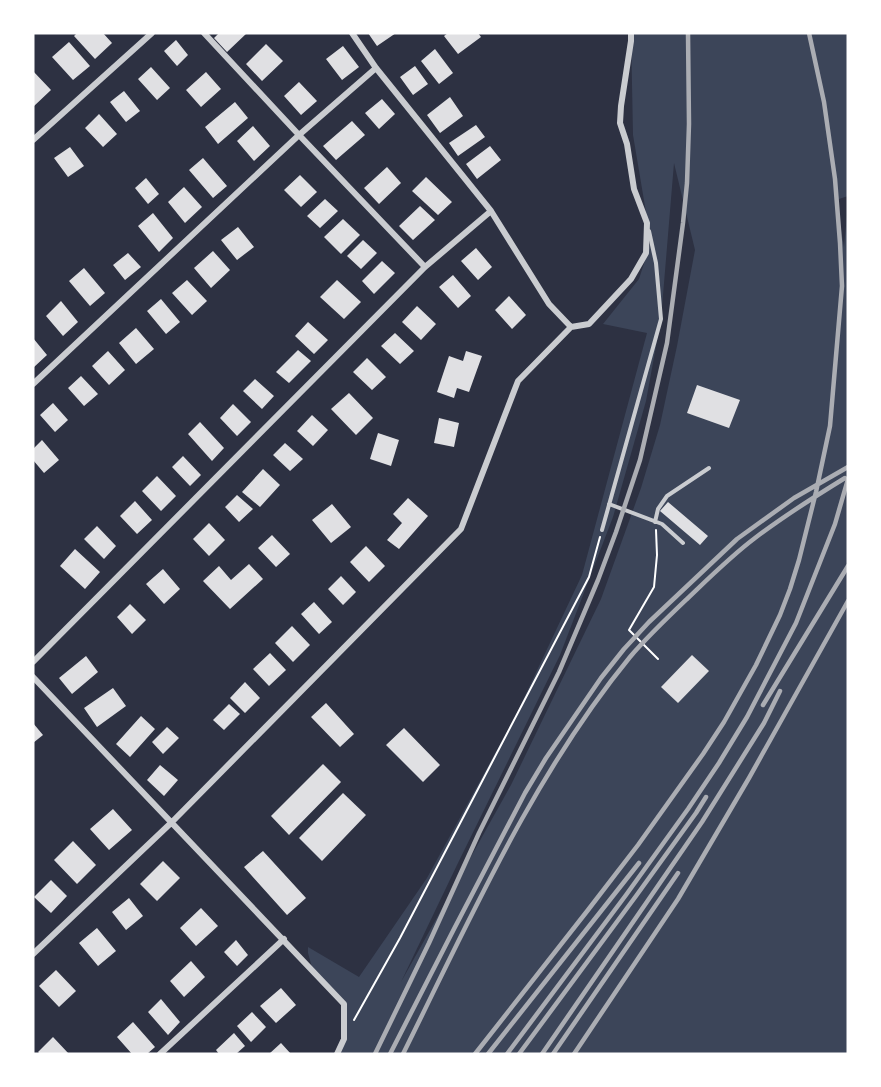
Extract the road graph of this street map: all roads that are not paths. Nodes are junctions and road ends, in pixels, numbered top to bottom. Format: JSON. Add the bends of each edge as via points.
{"nodes":[{"id":1,"x":152,"y":33,"type":"edge"},
{"id":2,"x":204,"y":33,"type":"edge"},
{"id":3,"x":352,"y":33,"type":"edge"},
{"id":4,"x":631,"y":33,"type":"edge"},
{"id":5,"x":376,"y":68,"type":"junction"},
{"id":6,"x":299,"y":135,"type":"junction"},
{"id":7,"x":33,"y":140,"type":"edge"},
{"id":8,"x":491,"y":211,"type":"junction"},
{"id":9,"x":647,"y":223,"type":"junction"},
{"id":10,"x":425,"y":267,"type":"junction"},
{"id":11,"x":571,"y":327,"type":"junction"},
{"id":12,"x":33,"y":384,"type":"edge"},
{"id":13,"x":709,"y":468,"type":"dead end"},
{"id":14,"x":609,"y":504,"type":"junction"},
{"id":15,"x":655,"y":522,"type":"junction"},
{"id":16,"x":602,"y":530,"type":"road end"},
{"id":17,"x":683,"y":543,"type":"dead end"},
{"id":18,"x":33,"y":662,"type":"edge"},
{"id":19,"x":33,"y":677,"type":"edge"},
{"id":20,"x":172,"y":822,"type":"junction"},
{"id":21,"x":284,"y":939,"type":"junction"},
{"id":22,"x":33,"y":954,"type":"edge"},
{"id":23,"x":160,"y":1054,"type":"edge"},
{"id":24,"x":337,"y":1054,"type":"edge"}],
"edges":[{"from":1,"to":7,"type":"street"},
{"from":2,"to":6,"type":"street"},
{"from":3,"to":5,"type":"street"},
{"from":4,"to":9,"type":"street","via":[[620,123],[634,189]]},
{"from":5,"to":6,"type":"street"},
{"from":5,"to":8,"type":"street"},
{"from":6,"to":10,"type":"street"},
{"from":6,"to":12,"type":"street"},
{"from":8,"to":10,"type":"street"},
{"from":8,"to":11,"type":"street","via":[[549,304]]},
{"from":9,"to":11,"type":"street","via":[[646,253],[631,279],[589,324]]},
{"from":9,"to":14,"type":"lane","via":[[656,263],[661,319]]},
{"from":10,"to":18,"type":"street"},
{"from":11,"to":20,"type":"street","via":[[518,381],[461,529]]},
{"from":13,"to":15,"type":"lane","via":[[667,496],[658,508]]},
{"from":14,"to":15,"type":"lane"},
{"from":14,"to":16,"type":"lane"},
{"from":15,"to":17,"type":"lane"},
{"from":19,"to":20,"type":"street"},
{"from":20,"to":21,"type":"street"},
{"from":20,"to":22,"type":"street"},
{"from":21,"to":23,"type":"street"},
{"from":21,"to":24,"type":"street","via":[[344,1004],[344,1039]]}]}
